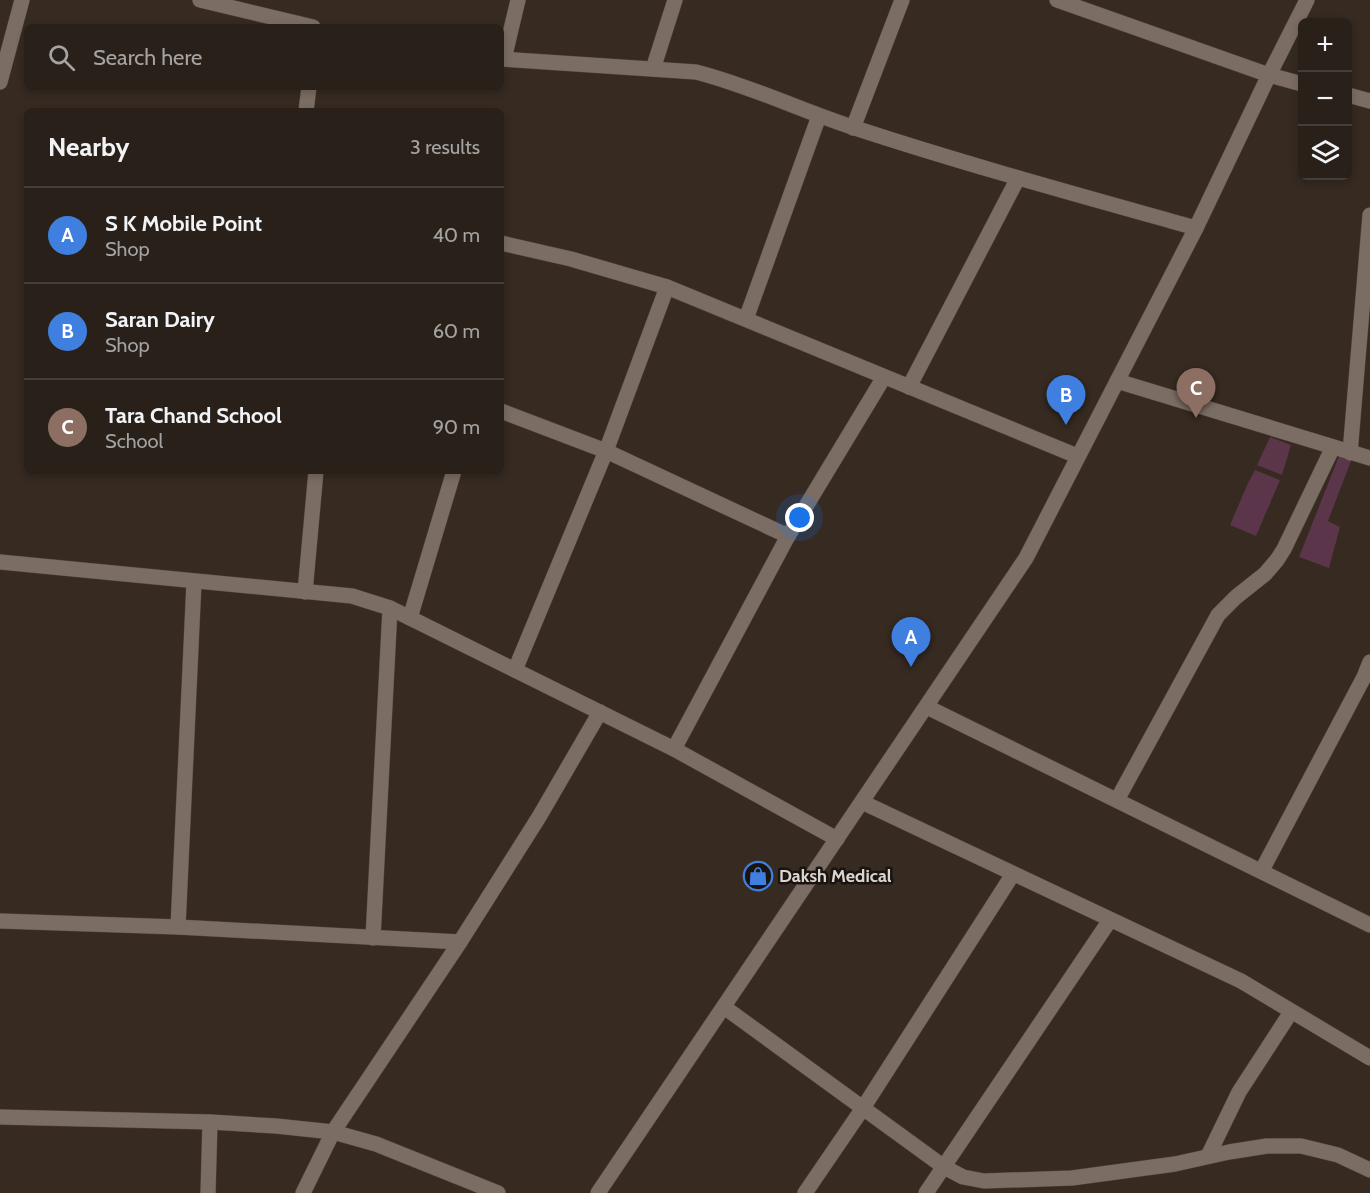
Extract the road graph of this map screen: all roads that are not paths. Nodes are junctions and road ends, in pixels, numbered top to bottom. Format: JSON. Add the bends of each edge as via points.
{"nodes":[{"id":1,"x":22,"y":0,"type":"edge"},
{"id":2,"x":200,"y":0,"type":"edge"},
{"id":3,"x":518,"y":0,"type":"edge"},
{"id":4,"x":675,"y":0,"type":"edge"},
{"id":5,"x":902,"y":0,"type":"edge"},
{"id":6,"x":1057,"y":0,"type":"edge"},
{"id":7,"x":1307,"y":0,"type":"edge"},
{"id":8,"x":300,"y":24,"type":"edge"},
{"id":9,"x":504,"y":52,"type":"edge"},
{"id":10,"x":504,"y":59,"type":"edge"},
{"id":11,"x":653,"y":69,"type":"junction"},
{"id":12,"x":1269,"y":75,"type":"junction"},
{"id":13,"x":0,"y":82,"type":"edge"},
{"id":14,"x":1298,"y":83,"type":"edge"},
{"id":15,"x":309,"y":90,"type":"edge"},
{"id":16,"x":1352,"y":96,"type":"edge"},
{"id":17,"x":1370,"y":101,"type":"edge"},
{"id":18,"x":306,"y":108,"type":"edge"},
{"id":19,"x":819,"y":116,"type":"junction"},
{"id":20,"x":853,"y":128,"type":"junction"},
{"id":21,"x":1018,"y":178,"type":"junction"},
{"id":22,"x":1370,"y":215,"type":"edge"},
{"id":23,"x":1196,"y":228,"type":"junction"},
{"id":24,"x":504,"y":244,"type":"edge"},
{"id":25,"x":667,"y":286,"type":"junction"},
{"id":26,"x":746,"y":319,"type":"junction"},
{"id":27,"x":884,"y":376,"type":"junction"},
{"id":28,"x":1117,"y":381,"type":"junction"},
{"id":29,"x":909,"y":387,"type":"junction"},
{"id":30,"x":504,"y":412,"type":"edge"},
{"id":31,"x":1333,"y":447,"type":"junction"},
{"id":32,"x":606,"y":451,"type":"junction"},
{"id":33,"x":1350,"y":453,"type":"junction"},
{"id":34,"x":1077,"y":456,"type":"junction"},
{"id":35,"x":1370,"y":458,"type":"edge"},
{"id":36,"x":316,"y":474,"type":"edge"},
{"id":37,"x":453,"y":474,"type":"edge"},
{"id":38,"x":788,"y":536,"type":"junction"},
{"id":39,"x":0,"y":562,"type":"edge"},
{"id":40,"x":194,"y":582,"type":"junction"},
{"id":41,"x":305,"y":592,"type":"junction"},
{"id":42,"x":390,"y":608,"type":"junction"},
{"id":43,"x":410,"y":618,"type":"junction"},
{"id":44,"x":1370,"y":662,"type":"edge"},
{"id":45,"x":515,"y":670,"type":"junction"},
{"id":46,"x":927,"y":707,"type":"junction"},
{"id":47,"x":600,"y":712,"type":"junction"},
{"id":48,"x":674,"y":749,"type":"junction"},
{"id":49,"x":1117,"y":800,"type":"junction"},
{"id":50,"x":862,"y":802,"type":"junction"},
{"id":51,"x":837,"y":839,"type":"junction"},
{"id":52,"x":1262,"y":870,"type":"junction"},
{"id":53,"x":1013,"y":874,"type":"junction"},
{"id":54,"x":1110,"y":920,"type":"junction"},
{"id":55,"x":0,"y":921,"type":"edge"},
{"id":56,"x":1370,"y":925,"type":"edge"},
{"id":57,"x":178,"y":927,"type":"junction"},
{"id":58,"x":373,"y":938,"type":"junction"},
{"id":59,"x":460,"y":942,"type":"junction"},
{"id":60,"x":724,"y":1007,"type":"junction"},
{"id":61,"x":1291,"y":1012,"type":"junction"},
{"id":62,"x":1370,"y":1058,"type":"edge"},
{"id":63,"x":863,"y":1108,"type":"junction"},
{"id":64,"x":0,"y":1117,"type":"edge"},
{"id":65,"x":210,"y":1122,"type":"junction"},
{"id":66,"x":333,"y":1132,"type":"junction"},
{"id":67,"x":1208,"y":1156,"type":"junction"},
{"id":68,"x":944,"y":1167,"type":"junction"},
{"id":69,"x":1370,"y":1170,"type":"edge"},
{"id":70,"x":208,"y":1193,"type":"edge"},
{"id":71,"x":303,"y":1193,"type":"edge"},
{"id":72,"x":498,"y":1193,"type":"edge"},
{"id":73,"x":598,"y":1193,"type":"edge"},
{"id":74,"x":805,"y":1193,"type":"edge"},
{"id":75,"x":926,"y":1193,"type":"edge"}],
"edges":[{"from":1,"to":13,"type":"street"},
{"from":2,"to":8,"type":"street"},
{"from":3,"to":9,"type":"street"},
{"from":4,"to":11,"type":"street"},
{"from":5,"to":20,"type":"street"},
{"from":6,"to":12,"type":"street"},
{"from":7,"to":12,"type":"street"},
{"from":10,"to":11,"type":"street"},
{"from":11,"to":19,"type":"street","via":[[696,72],[727,80]]},
{"from":12,"to":14,"type":"street"},
{"from":12,"to":23,"type":"street"},
{"from":15,"to":18,"type":"street"},
{"from":16,"to":17,"type":"street"},
{"from":19,"to":20,"type":"street"},
{"from":19,"to":26,"type":"street"},
{"from":20,"to":21,"type":"street"},
{"from":21,"to":23,"type":"street"},
{"from":21,"to":29,"type":"street"},
{"from":22,"to":33,"type":"street"},
{"from":23,"to":28,"type":"street"},
{"from":24,"to":25,"type":"street"},
{"from":25,"to":26,"type":"street"},
{"from":25,"to":32,"type":"street"},
{"from":26,"to":27,"type":"street"},
{"from":27,"to":29,"type":"street"},
{"from":27,"to":38,"type":"street"},
{"from":28,"to":31,"type":"street"},
{"from":28,"to":34,"type":"street"},
{"from":29,"to":34,"type":"street"},
{"from":30,"to":32,"type":"street"},
{"from":31,"to":33,"type":"street"},
{"from":31,"to":49,"type":"street","via":[[1284,549],[1265,574],[1218,615]]},
{"from":32,"to":38,"type":"street"},
{"from":32,"to":45,"type":"street"},
{"from":33,"to":35,"type":"street"},
{"from":34,"to":46,"type":"street","via":[[1026,558]]},
{"from":36,"to":41,"type":"street"},
{"from":37,"to":43,"type":"street"},
{"from":38,"to":48,"type":"street"},
{"from":39,"to":40,"type":"street"},
{"from":40,"to":41,"type":"street"},
{"from":40,"to":57,"type":"street"},
{"from":41,"to":42,"type":"street","via":[[352,596]]},
{"from":42,"to":43,"type":"street"},
{"from":42,"to":58,"type":"street"},
{"from":43,"to":45,"type":"street"},
{"from":44,"to":52,"type":"street"},
{"from":45,"to":47,"type":"street"},
{"from":46,"to":49,"type":"street"},
{"from":46,"to":50,"type":"street"},
{"from":47,"to":48,"type":"street"},
{"from":47,"to":59,"type":"street"},
{"from":48,"to":51,"type":"street"},
{"from":49,"to":52,"type":"street"},
{"from":50,"to":51,"type":"street"},
{"from":50,"to":53,"type":"street"},
{"from":51,"to":60,"type":"street"},
{"from":52,"to":56,"type":"street"},
{"from":53,"to":54,"type":"street"},
{"from":53,"to":63,"type":"street"},
{"from":54,"to":61,"type":"street","via":[[1241,981]]},
{"from":54,"to":68,"type":"street"},
{"from":55,"to":57,"type":"street"},
{"from":57,"to":58,"type":"street"},
{"from":58,"to":59,"type":"street"},
{"from":59,"to":66,"type":"street"},
{"from":60,"to":63,"type":"street"},
{"from":60,"to":73,"type":"street"},
{"from":61,"to":62,"type":"street"},
{"from":61,"to":67,"type":"street","via":[[1239,1092]]},
{"from":63,"to":68,"type":"street"},
{"from":63,"to":74,"type":"street"},
{"from":64,"to":65,"type":"street"},
{"from":65,"to":66,"type":"street"},
{"from":65,"to":70,"type":"street"},
{"from":66,"to":71,"type":"street"},
{"from":66,"to":72,"type":"street","via":[[376,1144]]},
{"from":67,"to":68,"type":"street","via":[[1175,1164],[1060,1178],[984,1181],[963,1177]]},
{"from":67,"to":69,"type":"street","via":[[1267,1146],[1301,1146],[1338,1155]]},
{"from":68,"to":75,"type":"street"}]}
